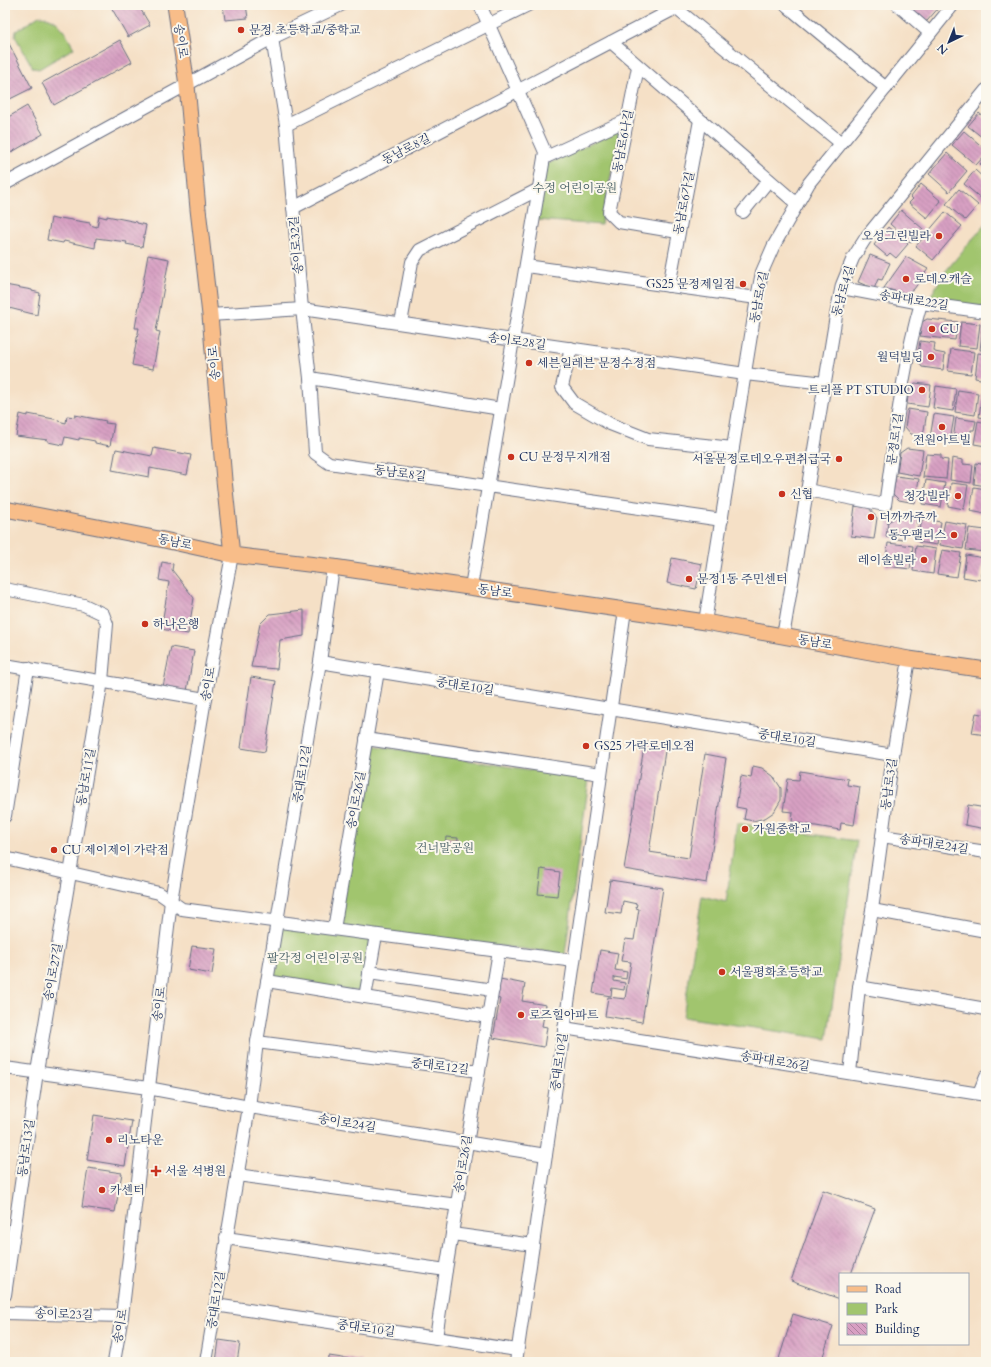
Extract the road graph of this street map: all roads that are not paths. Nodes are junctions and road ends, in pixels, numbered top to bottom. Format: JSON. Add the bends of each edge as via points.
{"nodes":[{"id":1,"x":175,"y":5,"type":"edge"},
{"id":2,"x":341,"y":5,"type":"edge"},
{"id":3,"x":480,"y":5,"type":"edge"},
{"id":4,"x":528,"y":5,"type":"edge"},
{"id":5,"x":786,"y":5,"type":"edge"},
{"id":6,"x":898,"y":5,"type":"edge"},
{"id":7,"x":953,"y":5,"type":"edge"},
{"id":8,"x":674,"y":6,"type":"edge"},
{"id":9,"x":489,"y":24,"type":"junction"},
{"id":10,"x":930,"y":32,"type":"junction"},
{"id":11,"x":272,"y":38,"type":"junction"},
{"id":12,"x":611,"y":42,"type":"junction"},
{"id":13,"x":638,"y":66,"type":"junction"},
{"id":14,"x":187,"y":85,"type":"junction"},
{"id":15,"x":886,"y":88,"type":"junction"},
{"id":16,"x":986,"y":90,"type":"edge"},
{"id":17,"x":518,"y":91,"type":"junction"},
{"id":18,"x":627,"y":120,"type":"junction"},
{"id":19,"x":700,"y":120,"type":"junction"},
{"id":20,"x":286,"y":125,"type":"junction"},
{"id":21,"x":841,"y":143,"type":"junction"},
{"id":22,"x":544,"y":158,"type":"junction"},
{"id":23,"x":769,"y":180,"type":"junction"},
{"id":24,"x":5,"y":184,"type":"edge"},
{"id":25,"x":539,"y":189,"type":"junction"},
{"id":26,"x":797,"y":204,"type":"junction"},
{"id":27,"x":293,"y":208,"type":"junction"},
{"id":28,"x":743,"y":212,"type":"dead end"},
{"id":29,"x":678,"y":232,"type":"junction"},
{"id":30,"x":526,"y":266,"type":"junction"},
{"id":31,"x":669,"y":286,"type":"junction"},
{"id":32,"x":842,"y":288,"type":"junction"},
{"id":33,"x":757,"y":298,"type":"junction"},
{"id":34,"x":921,"y":302,"type":"junction"},
{"id":35,"x":302,"y":309,"type":"junction"},
{"id":36,"x":986,"y":312,"type":"edge"},
{"id":37,"x":210,"y":315,"type":"junction"},
{"id":38,"x":401,"y":323,"type":"junction"},
{"id":39,"x":512,"y":340,"type":"junction"},
{"id":40,"x":570,"y":348,"type":"junction"},
{"id":41,"x":745,"y":374,"type":"junction"},
{"id":42,"x":310,"y":378,"type":"junction"},
{"id":43,"x":825,"y":383,"type":"junction"},
{"id":44,"x":501,"y":409,"type":"junction"},
{"id":45,"x":733,"y":448,"type":"junction"},
{"id":46,"x":315,"y":452,"type":"joint"},
{"id":47,"x":488,"y":486,"type":"junction"},
{"id":48,"x":807,"y":490,"type":"junction"},
{"id":49,"x":6,"y":512,"type":"edge"},
{"id":50,"x":722,"y":520,"type":"junction"},
{"id":51,"x":232,"y":555,"type":"junction"},
{"id":52,"x":333,"y":567,"type":"junction"},
{"id":53,"x":471,"y":587,"type":"junction"},
{"id":54,"x":5,"y":589,"type":"edge"},
{"id":55,"x":625,"y":610,"type":"junction"},
{"id":56,"x":705,"y":622,"type":"junction"},
{"id":57,"x":783,"y":637,"type":"junction"},
{"id":58,"x":910,"y":659,"type":"junction"},
{"id":59,"x":320,"y":662,"type":"junction"},
{"id":60,"x":5,"y":665,"type":"edge"},
{"id":61,"x":28,"y":668,"type":"junction"},
{"id":62,"x":986,"y":670,"type":"edge"},
{"id":63,"x":378,"y":671,"type":"junction"},
{"id":64,"x":102,"y":681,"type":"junction"},
{"id":65,"x":206,"y":699,"type":"junction"},
{"id":66,"x":610,"y":709,"type":"junction"},
{"id":67,"x":366,"y":739,"type":"junction"},
{"id":68,"x":893,"y":755,"type":"junction"},
{"id":69,"x":601,"y":774,"type":"junction"},
{"id":70,"x":5,"y":816,"type":"edge"},
{"id":71,"x":882,"y":836,"type":"junction"},
{"id":72,"x":986,"y":852,"type":"edge"},
{"id":73,"x":5,"y":858,"type":"edge"},
{"id":74,"x":70,"y":872,"type":"junction"},
{"id":75,"x":171,"y":901,"type":"junction"},
{"id":76,"x":872,"y":910,"type":"junction"},
{"id":77,"x":277,"y":921,"type":"junction"},
{"id":78,"x":334,"y":929,"type":"junction"},
{"id":79,"x":986,"y":931,"type":"edge"},
{"id":80,"x":376,"y":934,"type":"junction"},
{"id":81,"x":499,"y":951,"type":"junction"},
{"id":82,"x":574,"y":961,"type":"junction"},
{"id":83,"x":369,"y":972,"type":"junction"},
{"id":84,"x":267,"y":981,"type":"junction"},
{"id":85,"x":859,"y":987,"type":"junction"},
{"id":86,"x":493,"y":990,"type":"junction"},
{"id":87,"x":365,"y":997,"type":"junction"},
{"id":88,"x":986,"y":1009,"type":"edge"},
{"id":89,"x":488,"y":1017,"type":"junction"},
{"id":90,"x":564,"y":1028,"type":"junction"},
{"id":91,"x":257,"y":1042,"type":"junction"},
{"id":92,"x":5,"y":1068,"type":"edge"},
{"id":93,"x":479,"y":1071,"type":"junction"},
{"id":94,"x":37,"y":1072,"type":"junction"},
{"id":95,"x":850,"y":1073,"type":"junction"},
{"id":96,"x":986,"y":1076,"type":"edge"},
{"id":97,"x":148,"y":1088,"type":"junction"},
{"id":98,"x":982,"y":1094,"type":"edge"},
{"id":99,"x":249,"y":1107,"type":"junction"},
{"id":100,"x":467,"y":1142,"type":"junction"},
{"id":101,"x":546,"y":1155,"type":"junction"},
{"id":102,"x":237,"y":1175,"type":"junction"},
{"id":103,"x":457,"y":1206,"type":"junction"},
{"id":104,"x":452,"y":1234,"type":"junction"},
{"id":105,"x":226,"y":1238,"type":"junction"},
{"id":106,"x":533,"y":1244,"type":"junction"},
{"id":107,"x":446,"y":1270,"type":"junction"},
{"id":108,"x":5,"y":1295,"type":"edge"},
{"id":109,"x":215,"y":1305,"type":"junction"},
{"id":110,"x":5,"y":1313,"type":"edge"},
{"id":111,"x":122,"y":1316,"type":"junction"},
{"id":112,"x":436,"y":1338,"type":"junction"},
{"id":113,"x":517,"y":1356,"type":"edge"},
{"id":114,"x":114,"y":1362,"type":"edge"},
{"id":115,"x":206,"y":1362,"type":"edge"}],
"edges":[{"from":1,"to":14,"type":"main road","name":"송이로"},
{"from":2,"to":11,"type":"street"},
{"from":3,"to":9,"type":"street"},
{"from":4,"to":9,"type":"street"},
{"from":5,"to":15,"type":"street"},
{"from":6,"to":10,"type":"street"},
{"from":7,"to":10,"type":"street","name":"동남로6길"},
{"from":8,"to":12,"type":"street","name":"동남로8길"},
{"from":8,"to":21,"type":"street"},
{"from":9,"to":17,"type":"street"},
{"from":9,"to":20,"type":"street"},
{"from":10,"to":15,"type":"street","name":"동남로6길"},
{"from":11,"to":14,"type":"street"},
{"from":11,"to":20,"type":"street","name":"송이로32길"},
{"from":12,"to":13,"type":"street"},
{"from":12,"to":17,"type":"street","name":"동남로8길"},
{"from":13,"to":18,"type":"street","name":"동남로6나길"},
{"from":13,"to":19,"type":"street"},
{"from":14,"to":24,"type":"street"},
{"from":14,"to":37,"type":"main road","name":"송이로"},
{"from":15,"to":21,"type":"street","name":"동남로6길"},
{"from":16,"to":32,"type":"street","name":"동남로4길","via":[[867,236],[853,258]]},
{"from":17,"to":22,"type":"street","via":[[545,152]]},
{"from":17,"to":27,"type":"street","name":"동남로8길"},
{"from":18,"to":22,"type":"street"},
{"from":18,"to":29,"type":"street","name":"동남로6나길","via":[[608,212],[619,222]]},
{"from":19,"to":23,"type":"street"},
{"from":19,"to":29,"type":"street","name":"동남로6가길"},
{"from":20,"to":27,"type":"street","name":"송이로32길"},
{"from":21,"to":26,"type":"street","name":"동남로6길","via":[[809,183]]},
{"from":22,"to":25,"type":"street"},
{"from":23,"to":26,"type":"street"},
{"from":23,"to":28,"type":"street"},
{"from":25,"to":30,"type":"street"},
{"from":25,"to":38,"type":"street","via":[[420,250],[412,262]]},
{"from":26,"to":33,"type":"street","name":"동남로6길","via":[[762,272]]},
{"from":27,"to":35,"type":"street","name":"송이로32길"},
{"from":29,"to":31,"type":"street","name":"동남로6가길"},
{"from":30,"to":31,"type":"street"},
{"from":30,"to":39,"type":"street"},
{"from":31,"to":33,"type":"street"},
{"from":32,"to":34,"type":"street","name":"송파대로22길"},
{"from":32,"to":43,"type":"street","name":"동남로4길","via":[[836,310]]},
{"from":33,"to":41,"type":"street","name":"동남로6길"},
{"from":34,"to":36,"type":"street","name":"송파대로22길"},
{"from":34,"to":48,"type":"street","name":"문정로1길","via":[[905,373],[885,505]]},
{"from":35,"to":37,"type":"street","name":"송이로28길"},
{"from":35,"to":38,"type":"street","name":"송이로28길"},
{"from":35,"to":42,"type":"street","name":"송이로32길"},
{"from":37,"to":51,"type":"main road","name":"송이로"},
{"from":38,"to":39,"type":"street","name":"송이로28길"},
{"from":39,"to":40,"type":"street","name":"송이로28길"},
{"from":39,"to":44,"type":"street"},
{"from":40,"to":41,"type":"street","name":"송이로28길"},
{"from":40,"to":45,"type":"street","via":[[562,387],[574,403],[610,424],[648,438]]},
{"from":41,"to":43,"type":"street","name":"송이로28길"},
{"from":41,"to":45,"type":"street","name":"동남로6길"},
{"from":42,"to":44,"type":"street"},
{"from":42,"to":46,"type":"street","name":"송이로32길"},
{"from":43,"to":48,"type":"street","name":"동남로4길"},
{"from":44,"to":47,"type":"street"},
{"from":45,"to":50,"type":"street","name":"동남로6길"},
{"from":46,"to":47,"type":"street","name":"동남로8길","via":[[329,463]]},
{"from":47,"to":50,"type":"street"},
{"from":47,"to":53,"type":"street"},
{"from":48,"to":57,"type":"street","name":"동남로4길"},
{"from":49,"to":51,"type":"main road","name":"동남로","via":[[164,540]]},
{"from":50,"to":56,"type":"street","name":"동남로6길"},
{"from":51,"to":52,"type":"main road","name":"동남로"},
{"from":51,"to":65,"type":"street","name":"송이로"},
{"from":52,"to":53,"type":"main road","name":"동남로"},
{"from":52,"to":59,"type":"street","name":"중대로12길"},
{"from":53,"to":55,"type":"main road","name":"동남로"},
{"from":54,"to":64,"type":"street","name":"동남로11길","via":[[84,605],[103,614],[107,624]]},
{"from":55,"to":56,"type":"main road","name":"동남로"},
{"from":55,"to":66,"type":"street","name":"중대로10길"},
{"from":56,"to":57,"type":"main road","name":"동남로"},
{"from":57,"to":58,"type":"main road","name":"동남로"},
{"from":58,"to":62,"type":"main road","name":"동남로"},
{"from":58,"to":68,"type":"street","name":"동남로3길"},
{"from":59,"to":63,"type":"street","name":"중대로10길"},
{"from":59,"to":77,"type":"street","name":"중대로12길"},
{"from":60,"to":61,"type":"street"},
{"from":61,"to":64,"type":"street"},
{"from":61,"to":70,"type":"street"},
{"from":63,"to":66,"type":"street","name":"중대로10길"},
{"from":63,"to":67,"type":"street","name":"송이로26길"},
{"from":64,"to":65,"type":"street"},
{"from":64,"to":74,"type":"street","name":"동남로11길"},
{"from":65,"to":75,"type":"street","name":"송이로"},
{"from":66,"to":68,"type":"street","name":"중대로10길"},
{"from":66,"to":69,"type":"street","name":"중대로10길"},
{"from":67,"to":69,"type":"street"},
{"from":67,"to":78,"type":"street","name":"송이로26길"},
{"from":68,"to":71,"type":"street","name":"동남로3길"},
{"from":69,"to":82,"type":"street","name":"중대로10길"},
{"from":71,"to":72,"type":"street","name":"송파대로24길"},
{"from":71,"to":76,"type":"street","name":"동남로3길"},
{"from":73,"to":74,"type":"street"},
{"from":74,"to":75,"type":"street","via":[[159,893]]},
{"from":74,"to":94,"type":"street","name":"송이로27길"},
{"from":75,"to":77,"type":"street","via":[[182,909]]},
{"from":75,"to":97,"type":"street","name":"송이로"},
{"from":76,"to":79,"type":"street"},
{"from":76,"to":85,"type":"street","name":"동남로3길"},
{"from":77,"to":78,"type":"street"},
{"from":77,"to":84,"type":"street","name":"중대로12길"},
{"from":78,"to":80,"type":"street"},
{"from":80,"to":81,"type":"street"},
{"from":80,"to":83,"type":"street"},
{"from":81,"to":82,"type":"street"},
{"from":81,"to":86,"type":"street","name":"송이로26길"},
{"from":82,"to":90,"type":"street","name":"중대로10길"},
{"from":83,"to":86,"type":"street"},
{"from":83,"to":87,"type":"street"},
{"from":84,"to":87,"type":"street"},
{"from":84,"to":91,"type":"street","name":"중대로12길"},
{"from":85,"to":88,"type":"street"},
{"from":85,"to":95,"type":"street","name":"동남로3길"},
{"from":86,"to":89,"type":"street","name":"송이로26길"},
{"from":87,"to":89,"type":"street"},
{"from":89,"to":93,"type":"street","name":"송이로26길"},
{"from":90,"to":95,"type":"street","name":"송파대로26길"},
{"from":90,"to":101,"type":"street","name":"중대로10길"},
{"from":91,"to":93,"type":"street","name":"중대로12길"},
{"from":91,"to":99,"type":"street","name":"중대로12길"},
{"from":92,"to":94,"type":"street"},
{"from":93,"to":100,"type":"street","name":"송이로26길"},
{"from":94,"to":97,"type":"street"},
{"from":94,"to":108,"type":"street","name":"동남로13길"},
{"from":95,"to":98,"type":"street","name":"송파대로26길"},
{"from":96,"to":98,"type":"street"},
{"from":97,"to":99,"type":"street","name":"송이로24길"},
{"from":97,"to":111,"type":"street","name":"송이로"},
{"from":99,"to":100,"type":"street","name":"송이로24길"},
{"from":99,"to":102,"type":"street","name":"중대로12길"},
{"from":100,"to":101,"type":"street","name":"송이로24길"},
{"from":100,"to":103,"type":"street","name":"송이로26길"},
{"from":101,"to":106,"type":"street","name":"중대로10길"},
{"from":102,"to":103,"type":"street"},
{"from":102,"to":105,"type":"street","name":"중대로12길"},
{"from":103,"to":104,"type":"street","name":"송이로26길"},
{"from":104,"to":106,"type":"street"},
{"from":104,"to":107,"type":"street","name":"송이로26길"},
{"from":105,"to":107,"type":"street"},
{"from":105,"to":109,"type":"street","name":"중대로12길"},
{"from":106,"to":113,"type":"street","name":"중대로10길"},
{"from":107,"to":112,"type":"street","name":"송이로26길"},
{"from":109,"to":112,"type":"street","name":"중대로10길"},
{"from":109,"to":115,"type":"street","name":"중대로12길"},
{"from":110,"to":111,"type":"street","name":"송이로23길"},
{"from":111,"to":114,"type":"street","name":"송이로"},
{"from":112,"to":113,"type":"street","name":"중대로10길"}]}
